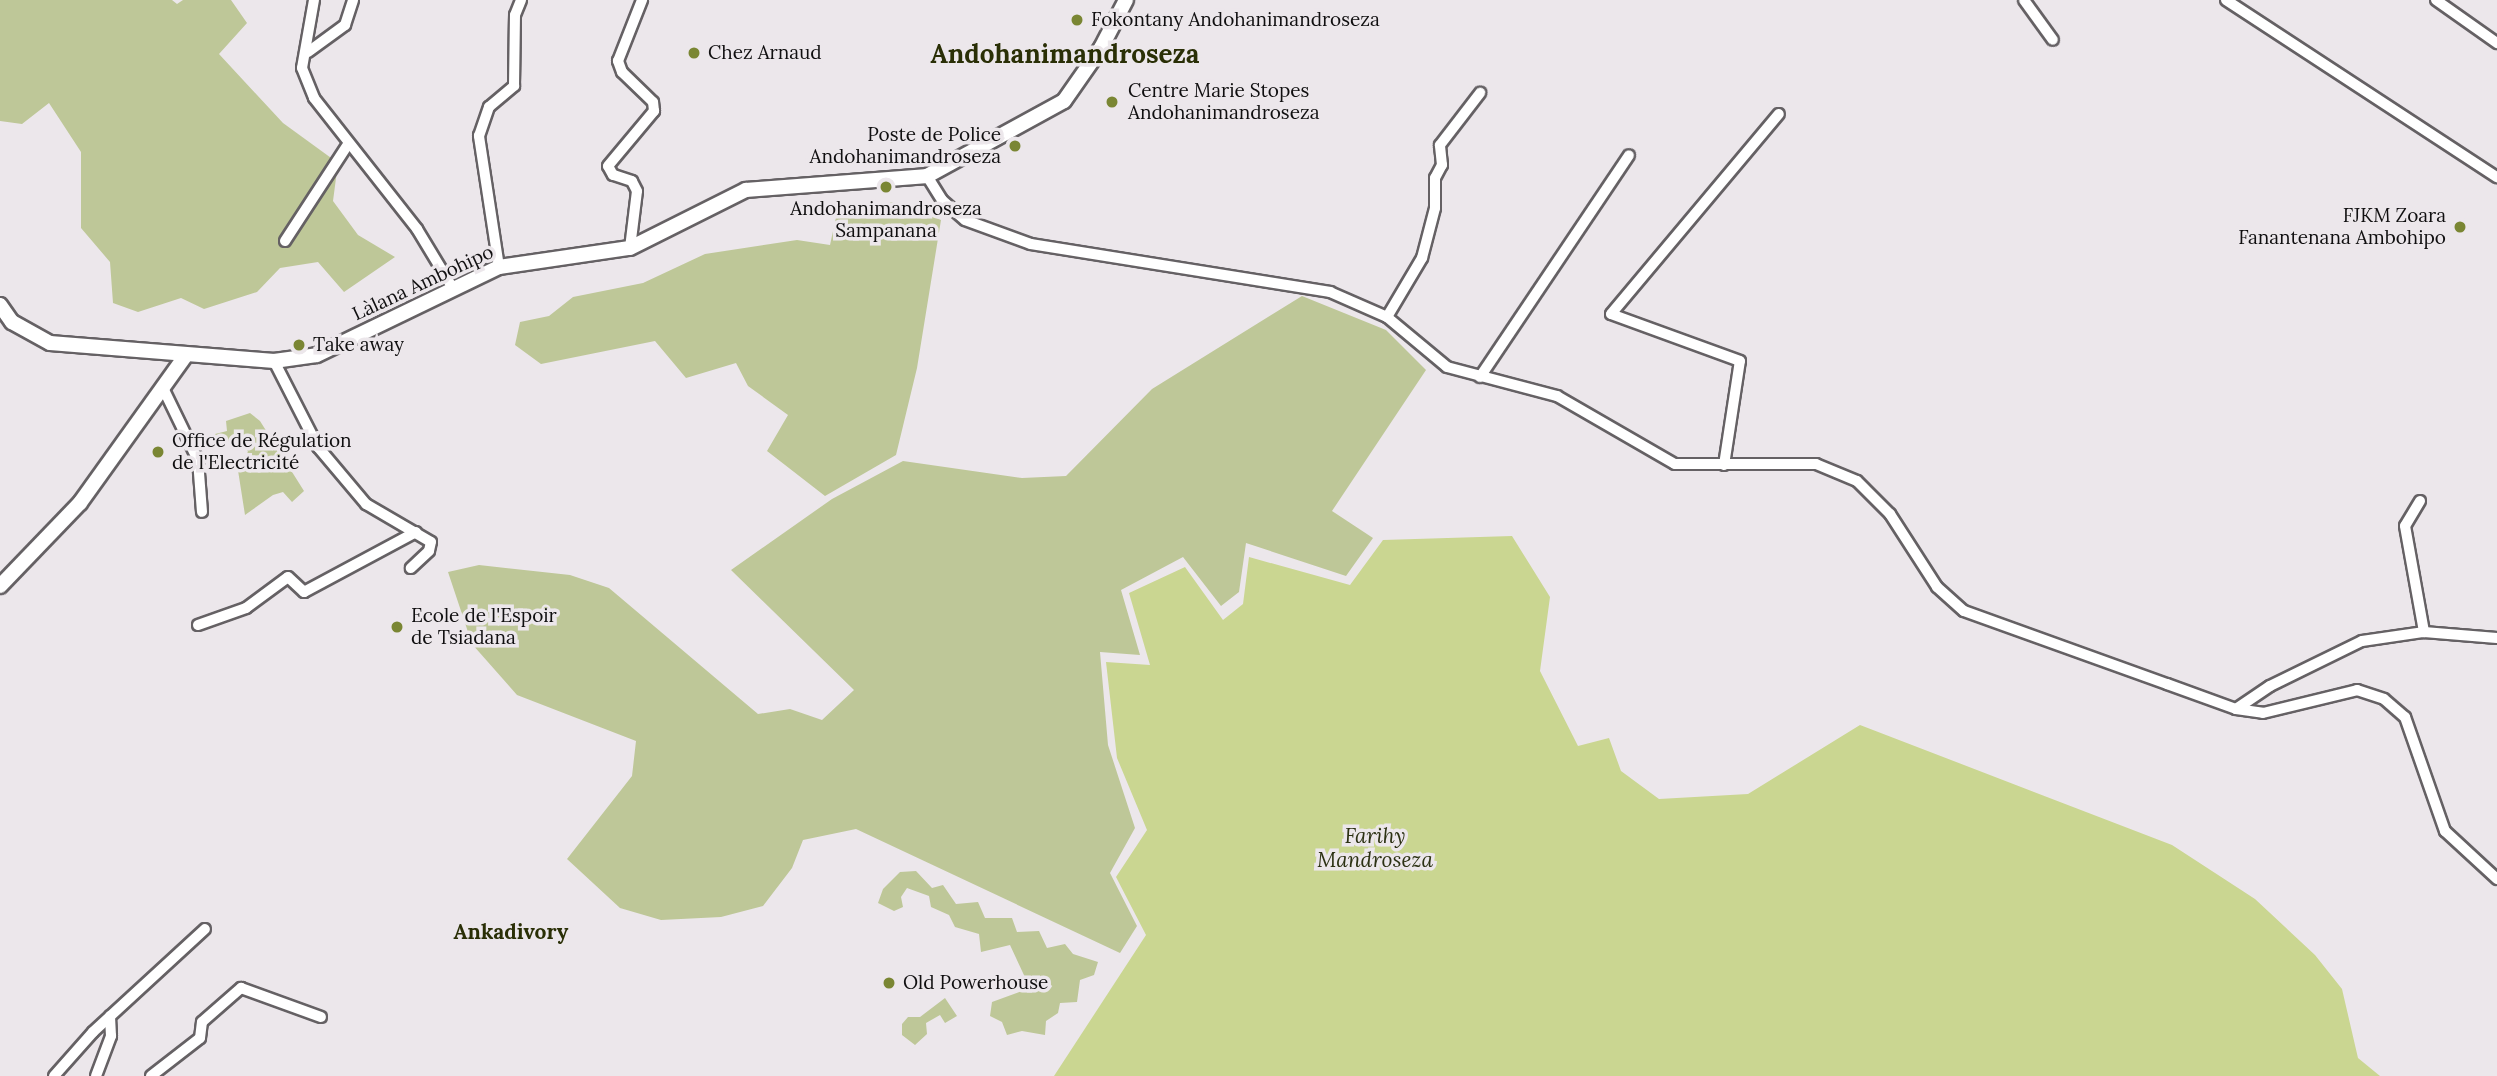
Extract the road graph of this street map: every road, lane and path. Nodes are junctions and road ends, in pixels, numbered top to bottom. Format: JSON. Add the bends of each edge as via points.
{"nodes":[{"id":1,"x":314,"y":0,"type":"edge"},
{"id":2,"x":353,"y":0,"type":"edge"},
{"id":3,"x":521,"y":0,"type":"edge"},
{"id":4,"x":642,"y":0,"type":"edge"},
{"id":5,"x":1126,"y":0,"type":"edge"},
{"id":6,"x":2024,"y":0,"type":"edge"},
{"id":7,"x":2227,"y":0,"type":"edge"},
{"id":8,"x":2436,"y":0,"type":"edge"},
{"id":9,"x":2053,"y":40,"type":"dead end"},
{"id":10,"x":2497,"y":43,"type":"edge"},
{"id":11,"x":308,"y":52,"type":"junction"},
{"id":12,"x":1480,"y":93,"type":"dead end"},
{"id":13,"x":1779,"y":114,"type":"dead end"},
{"id":14,"x":347,"y":146,"type":"junction"},
{"id":15,"x":1629,"y":155,"type":"dead end"},
{"id":16,"x":926,"y":176,"type":"junction"},
{"id":17,"x":2497,"y":177,"type":"edge"},
{"id":18,"x":285,"y":241,"type":"dead end"},
{"id":19,"x":630,"y":248,"type":"junction"},
{"id":20,"x":499,"y":267,"type":"junction"},
{"id":21,"x":454,"y":290,"type":"junction"},
{"id":22,"x":0,"y":305,"type":"edge"},
{"id":23,"x":1387,"y":317,"type":"junction"},
{"id":24,"x":186,"y":355,"type":"junction"},
{"id":25,"x":274,"y":361,"type":"junction"},
{"id":26,"x":1480,"y":377,"type":"junction"},
{"id":27,"x":163,"y":388,"type":"junction"},
{"id":28,"x":1724,"y":465,"type":"junction"},
{"id":29,"x":2420,"y":501,"type":"dead end"},
{"id":30,"x":202,"y":512,"type":"dead end"},
{"id":31,"x":416,"y":532,"type":"junction"},
{"id":32,"x":411,"y":568,"type":"dead end"},
{"id":33,"x":0,"y":586,"type":"edge"},
{"id":34,"x":198,"y":625,"type":"dead end"},
{"id":35,"x":2424,"y":632,"type":"junction"},
{"id":36,"x":2497,"y":638,"type":"edge"},
{"id":37,"x":2236,"y":709,"type":"junction"},
{"id":38,"x":2497,"y":879,"type":"edge"},
{"id":39,"x":205,"y":929,"type":"dead end"},
{"id":40,"x":110,"y":1016,"type":"junction"},
{"id":41,"x":321,"y":1017,"type":"dead end"},
{"id":42,"x":54,"y":1076,"type":"edge"},
{"id":43,"x":96,"y":1076,"type":"edge"},
{"id":44,"x":151,"y":1076,"type":"edge"}],
"edges":[{"from":1,"to":11,"type":"street"},
{"from":2,"to":11,"type":"street","via":[[345,25]]},
{"from":3,"to":20,"type":"street","via":[[515,15],[514,86],[489,107],[479,136]]},
{"from":4,"to":19,"type":"street","via":[[618,61],[622,72],[653,102],[654,111],[608,166],[613,175],[632,181],[637,191]]},
{"from":5,"to":16,"type":"street","name":"Làlana Ambohipo","via":[[1101,48],[1064,101]]},
{"from":6,"to":9,"type":"street"},
{"from":7,"to":17,"type":"street"},
{"from":8,"to":10,"type":"street"},
{"from":11,"to":14,"type":"street","via":[[302,68],[314,98]]},
{"from":12,"to":23,"type":"street","via":[[1440,145],[1442,165],[1435,178],[1435,208],[1422,258]]},
{"from":13,"to":28,"type":"street","via":[[1611,314],[1740,361]]},
{"from":14,"to":18,"type":"street"},
{"from":14,"to":21,"type":"street","via":[[416,229]]},
{"from":15,"to":26,"type":"street"},
{"from":16,"to":19,"type":"street","name":"Làlana Ambohipo","via":[[746,190]]},
{"from":16,"to":23,"type":"street","via":[[942,200],[965,220],[993,233],[1031,244],[1330,292]]},
{"from":19,"to":20,"type":"street","name":"Làlana Ambohipo"},
{"from":20,"to":21,"type":"street","name":"Làlana Ambohipo"},
{"from":21,"to":25,"type":"street","name":"Làlana Ambohipo","via":[[317,355]]},
{"from":22,"to":24,"type":"street","name":"Làlana Ambohipo","via":[[12,322],[50,343]]},
{"from":23,"to":26,"type":"street","via":[[1447,367]]},
{"from":24,"to":25,"type":"street","name":"Làlana Ambohipo"},
{"from":24,"to":27,"type":"street"},
{"from":25,"to":31,"type":"street","via":[[317,447],[366,504]]},
{"from":26,"to":28,"type":"street","via":[[1558,397],[1675,464]]},
{"from":27,"to":30,"type":"street","via":[[198,460]]},
{"from":27,"to":33,"type":"street","via":[[80,503]]},
{"from":28,"to":37,"type":"street","via":[[1816,464],[1857,481],[1890,514],[1937,587],[1964,611]]},
{"from":29,"to":35,"type":"street","via":[[2405,526]]},
{"from":31,"to":32,"type":"street","via":[[432,546]]},
{"from":31,"to":34,"type":"street","via":[[304,592],[288,577],[246,608]]},
{"from":35,"to":36,"type":"street"},
{"from":35,"to":37,"type":"street","via":[[2341,648]]},
{"from":37,"to":38,"type":"street","via":[[2282,711],[2325,695],[2357,690],[2385,699],[2405,717],[2445,831]]},
{"from":39,"to":40,"type":"street"},
{"from":40,"to":42,"type":"street"},
{"from":40,"to":43,"type":"street","via":[[111,1036]]},
{"from":41,"to":44,"type":"street","via":[[241,988],[202,1022],[200,1038]]}]}
